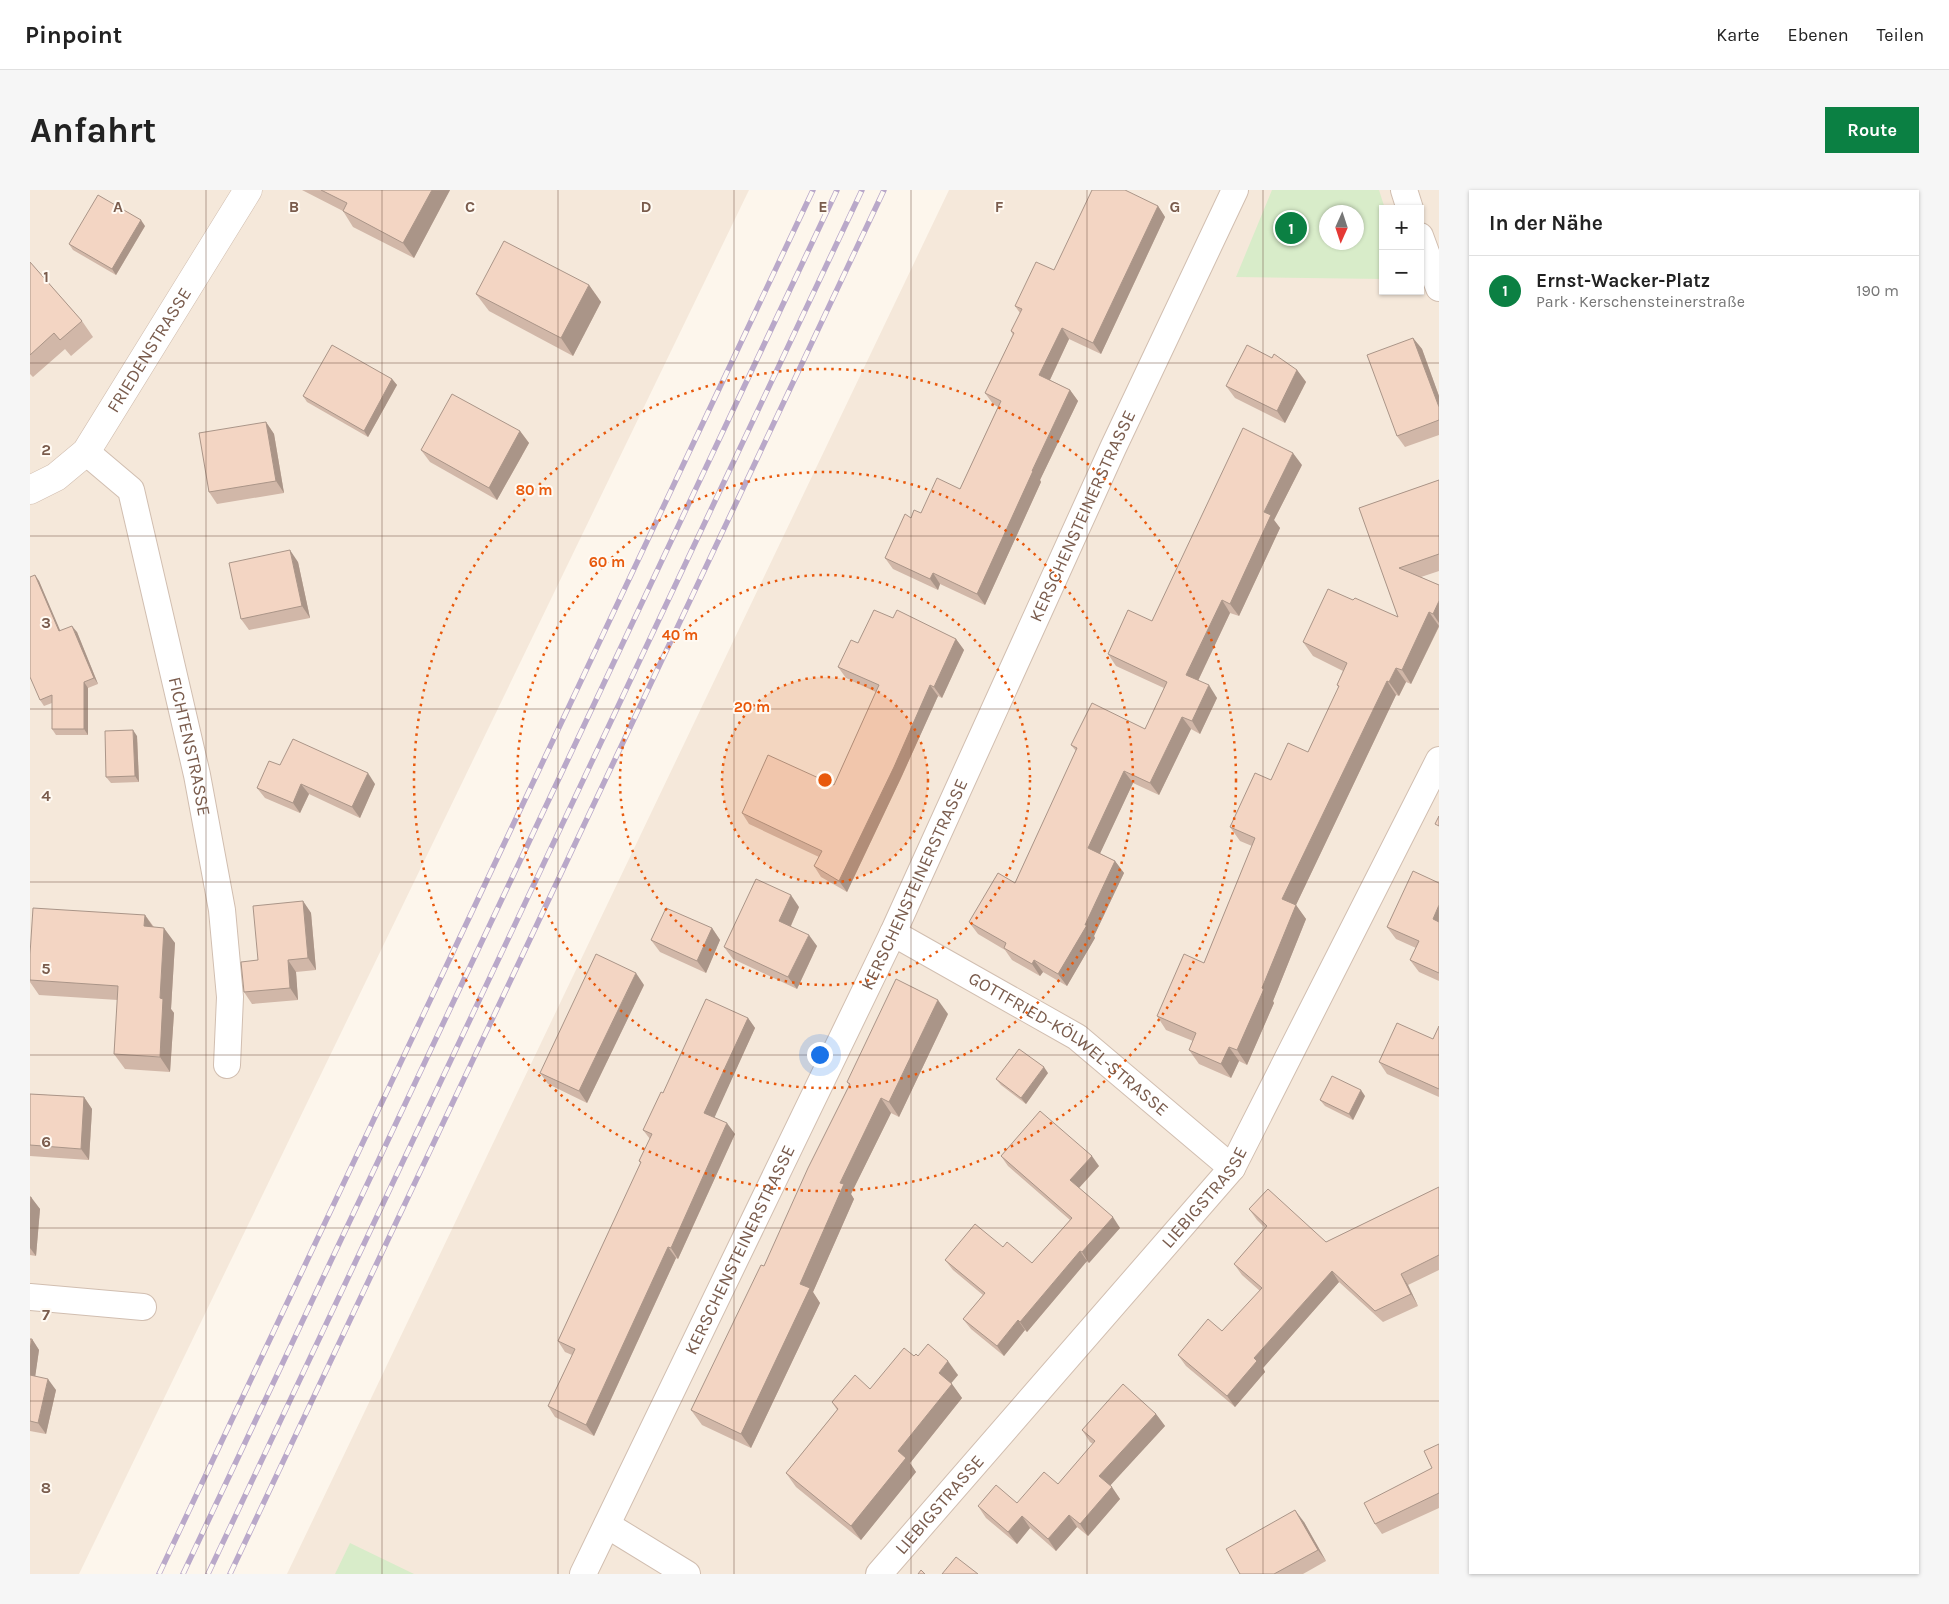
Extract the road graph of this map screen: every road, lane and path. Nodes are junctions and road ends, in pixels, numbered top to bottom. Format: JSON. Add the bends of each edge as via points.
{"nodes":[{"id":1,"x":248,"y":190,"type":"edge"},
{"id":2,"x":1235,"y":190,"type":"edge"},
{"id":3,"x":1404,"y":190,"type":"edge"},
{"id":4,"x":1409,"y":205,"type":"edge"},
{"id":5,"x":1424,"y":247,"type":"edge"},
{"id":6,"x":1439,"y":288,"type":"edge"},
{"id":7,"x":86,"y":452,"type":"junction"},
{"id":8,"x":30,"y":490,"type":"edge"},
{"id":9,"x":1439,"y":760,"type":"edge"},
{"id":10,"x":893,"y":933,"type":"junction"},
{"id":11,"x":227,"y":1065,"type":"dead end"},
{"id":12,"x":1232,"y":1168,"type":"junction"},
{"id":13,"x":30,"y":1297,"type":"edge"},
{"id":14,"x":143,"y":1307,"type":"dead end"},
{"id":15,"x":607,"y":1525,"type":"junction"},
{"id":16,"x":583,"y":1574,"type":"edge"},
{"id":17,"x":687,"y":1574,"type":"edge"},
{"id":18,"x":879,"y":1574,"type":"edge"}],
"edges":[{"from":1,"to":7,"type":"street","name":"FRIEDENSTRASSE"},
{"from":2,"to":10,"type":"street","name":"KERSCHENSTEINERSTRASSE","via":[[1113,448]]},
{"from":3,"to":4,"type":"street"},
{"from":5,"to":6,"type":"street"},
{"from":7,"to":8,"type":"street","name":"FRIEDENSTRASSE","via":[[56,477]]},
{"from":7,"to":11,"type":"street","name":"FICHTENSTRASSE","via":[[131,490],[197,774],[222,910],[230,998]]},
{"from":9,"to":12,"type":"street","name":"LIEBIGSTRASSE"},
{"from":10,"to":12,"type":"street","name":"GOTTFRIED-KÖLWEL-STRASSE","via":[[1077,1037]]},
{"from":10,"to":15,"type":"street","name":"KERSCHENSTEINERSTRASSE"},
{"from":12,"to":18,"type":"street","name":"LIEBIGSTRASSE"},
{"from":13,"to":14,"type":"street"},
{"from":15,"to":16,"type":"street","name":"KERSCHENSTEINERSTRASSE"},
{"from":15,"to":17,"type":"street"}]}
